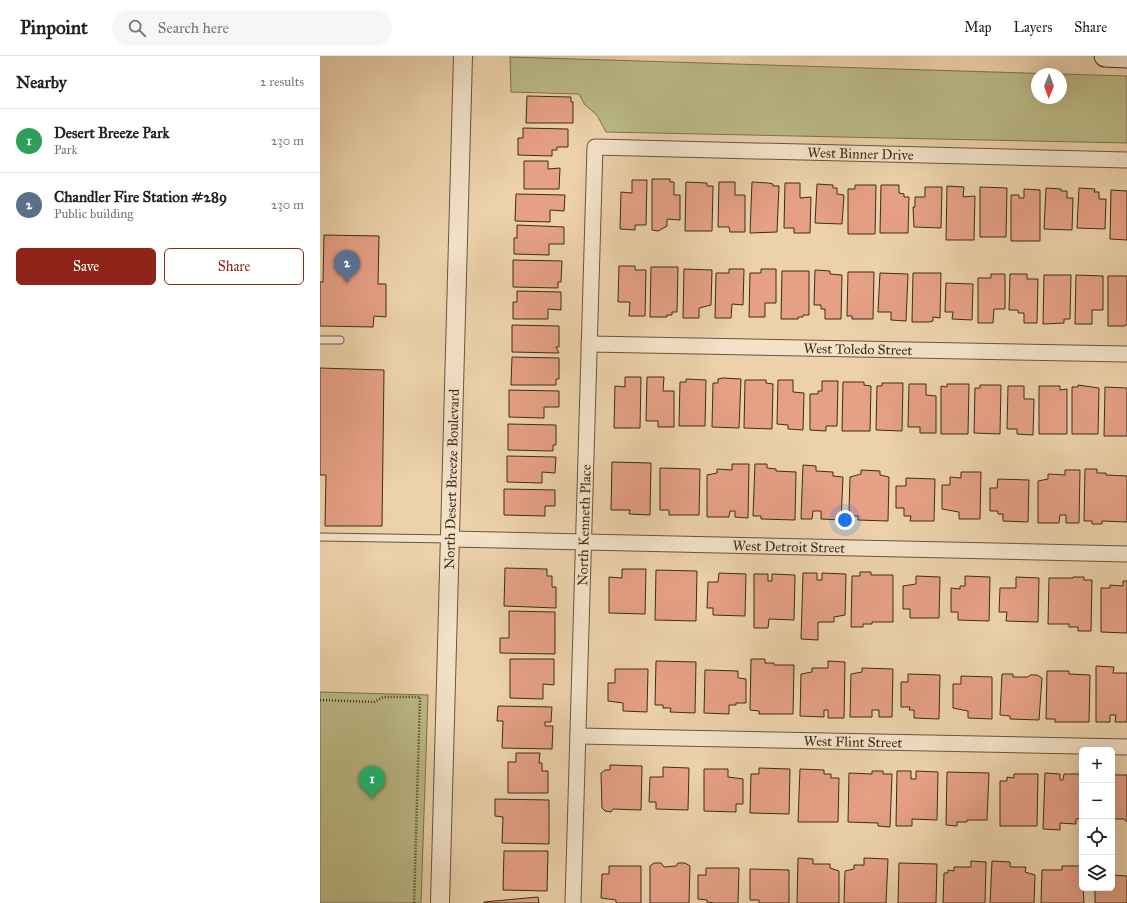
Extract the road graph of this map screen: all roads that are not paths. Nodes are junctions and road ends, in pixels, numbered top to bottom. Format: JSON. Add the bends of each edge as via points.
{"nodes":[{"id":1,"x":462,"y":56,"type":"edge"},
{"id":2,"x":1105,"y":56,"type":"edge"},
{"id":3,"x":1127,"y":56,"type":"edge"},
{"id":4,"x":595,"y":147,"type":"joint"},
{"id":5,"x":1127,"y":160,"type":"edge"},
{"id":6,"x":320,"y":340,"type":"edge"},
{"id":7,"x":340,"y":340,"type":"dead end"},
{"id":8,"x":589,"y":344,"type":"junction"},
{"id":9,"x":1127,"y":354,"type":"edge"},
{"id":10,"x":320,"y":537,"type":"edge"},
{"id":11,"x":451,"y":539,"type":"junction"},
{"id":12,"x":584,"y":543,"type":"junction"},
{"id":13,"x":1127,"y":554,"type":"edge"},
{"id":14,"x":578,"y":736,"type":"junction"},
{"id":15,"x":1127,"y":747,"type":"edge"},
{"id":16,"x":440,"y":903,"type":"edge"},
{"id":17,"x":573,"y":903,"type":"edge"}],
"edges":[{"from":1,"to":11,"type":"street","name":"North Desert Breeze Boulevard"},
{"from":2,"to":3,"type":"main road"},
{"from":4,"to":5,"type":"street","name":"West Binner Drive"},
{"from":4,"to":8,"type":"street","name":"North Kenneth Place"},
{"from":6,"to":7,"type":"lane"},
{"from":8,"to":9,"type":"street","name":"West Toledo Street"},
{"from":8,"to":12,"type":"street","name":"North Kenneth Place"},
{"from":10,"to":11,"type":"lane"},
{"from":11,"to":12,"type":"street","name":"West Detroit Street"},
{"from":11,"to":16,"type":"street","name":"North Desert Breeze Boulevard"},
{"from":12,"to":13,"type":"street","name":"West Detroit Street"},
{"from":12,"to":14,"type":"street","name":"North Kenneth Place"},
{"from":14,"to":15,"type":"street","name":"West Flint Street"},
{"from":14,"to":17,"type":"street","name":"North Kenneth Place"}]}
